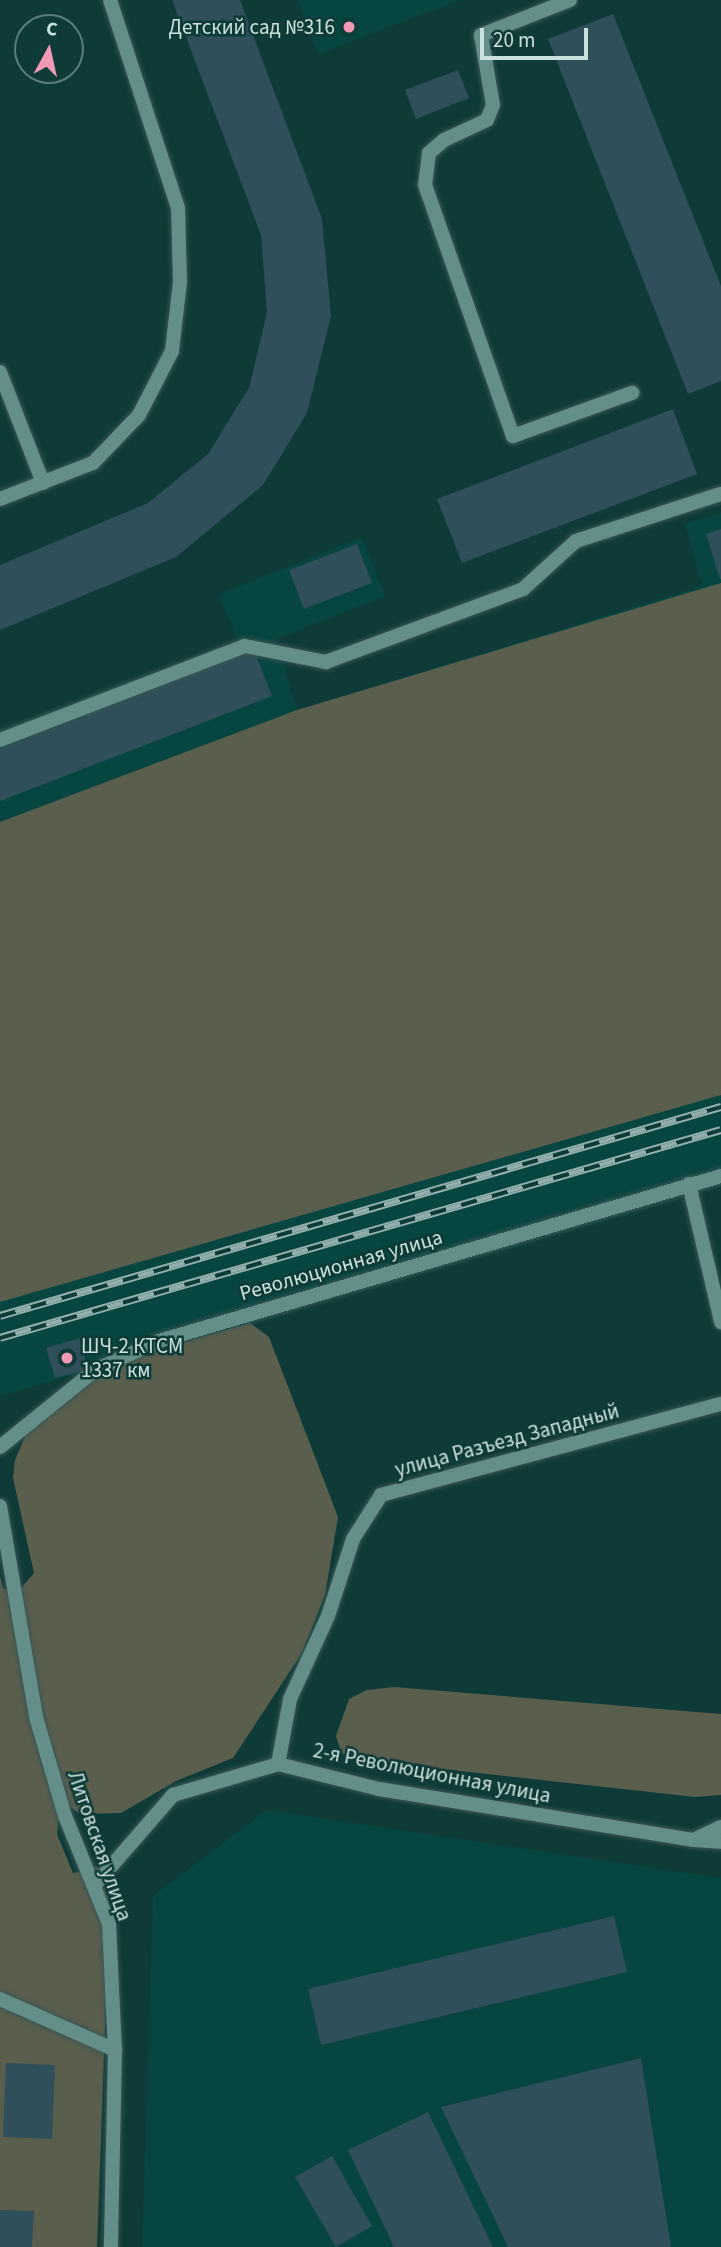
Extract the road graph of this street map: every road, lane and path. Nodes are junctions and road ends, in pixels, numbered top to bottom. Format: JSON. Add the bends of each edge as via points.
{"nodes":[{"id":1,"x":110,"y":0,"type":"edge"},
{"id":2,"x":570,"y":0,"type":"edge"},
{"id":3,"x":0,"y":372,"type":"edge"},
{"id":4,"x":632,"y":394,"type":"dead end"},
{"id":5,"x":43,"y":483,"type":"junction"},
{"id":6,"x":721,"y":494,"type":"edge"},
{"id":7,"x":0,"y":499,"type":"edge"},
{"id":8,"x":0,"y":740,"type":"edge"},
{"id":9,"x":721,"y":1176,"type":"edge"},
{"id":10,"x":689,"y":1184,"type":"junction"},
{"id":11,"x":721,"y":1322,"type":"edge"},
{"id":12,"x":721,"y":1404,"type":"edge"},
{"id":13,"x":0,"y":1447,"type":"edge"},
{"id":14,"x":0,"y":1506,"type":"edge"},
{"id":15,"x":278,"y":1764,"type":"junction"},
{"id":16,"x":721,"y":1827,"type":"edge"},
{"id":17,"x":693,"y":1840,"type":"junction"},
{"id":18,"x":721,"y":1842,"type":"edge"},
{"id":19,"x":94,"y":1886,"type":"junction"},
{"id":20,"x":0,"y":1998,"type":"edge"},
{"id":21,"x":115,"y":2050,"type":"junction"},
{"id":22,"x":111,"y":2247,"type":"edge"}],
"edges":[{"from":1,"to":5,"type":"street","via":[[178,208],[180,282],[172,351],[139,415],[93,463]]},
{"from":2,"to":4,"type":"street","via":[[481,34],[493,105],[487,120],[444,140],[429,153],[425,185],[513,436]]},
{"from":3,"to":5,"type":"street"},
{"from":5,"to":7,"type":"street"},
{"from":6,"to":8,"type":"street","via":[[576,541],[523,589],[326,662],[245,646]]},
{"from":9,"to":10,"type":"street","name":"Революционная улица"},
{"from":10,"to":11,"type":"street"},
{"from":10,"to":13,"type":"street","name":"Революционная улица","via":[[159,1341],[95,1370]]},
{"from":12,"to":15,"type":"street","name":"улица Разъезд Западный","via":[[382,1495],[353,1539],[328,1616],[290,1699]]},
{"from":14,"to":19,"type":"street","name":"Литовская улица","via":[[36,1717],[65,1816]]},
{"from":15,"to":17,"type":"street","name":"2-я Революционная улица","via":[[379,1789]]},
{"from":15,"to":19,"type":"street","via":[[173,1795]]},
{"from":16,"to":17,"type":"street"},
{"from":17,"to":18,"type":"street","name":"2-я Революционная улица"},
{"from":19,"to":21,"type":"street","name":"Литовская улица","via":[[109,1924]]},
{"from":20,"to":21,"type":"street"},
{"from":21,"to":22,"type":"street","name":"Литовская улица"}]}
